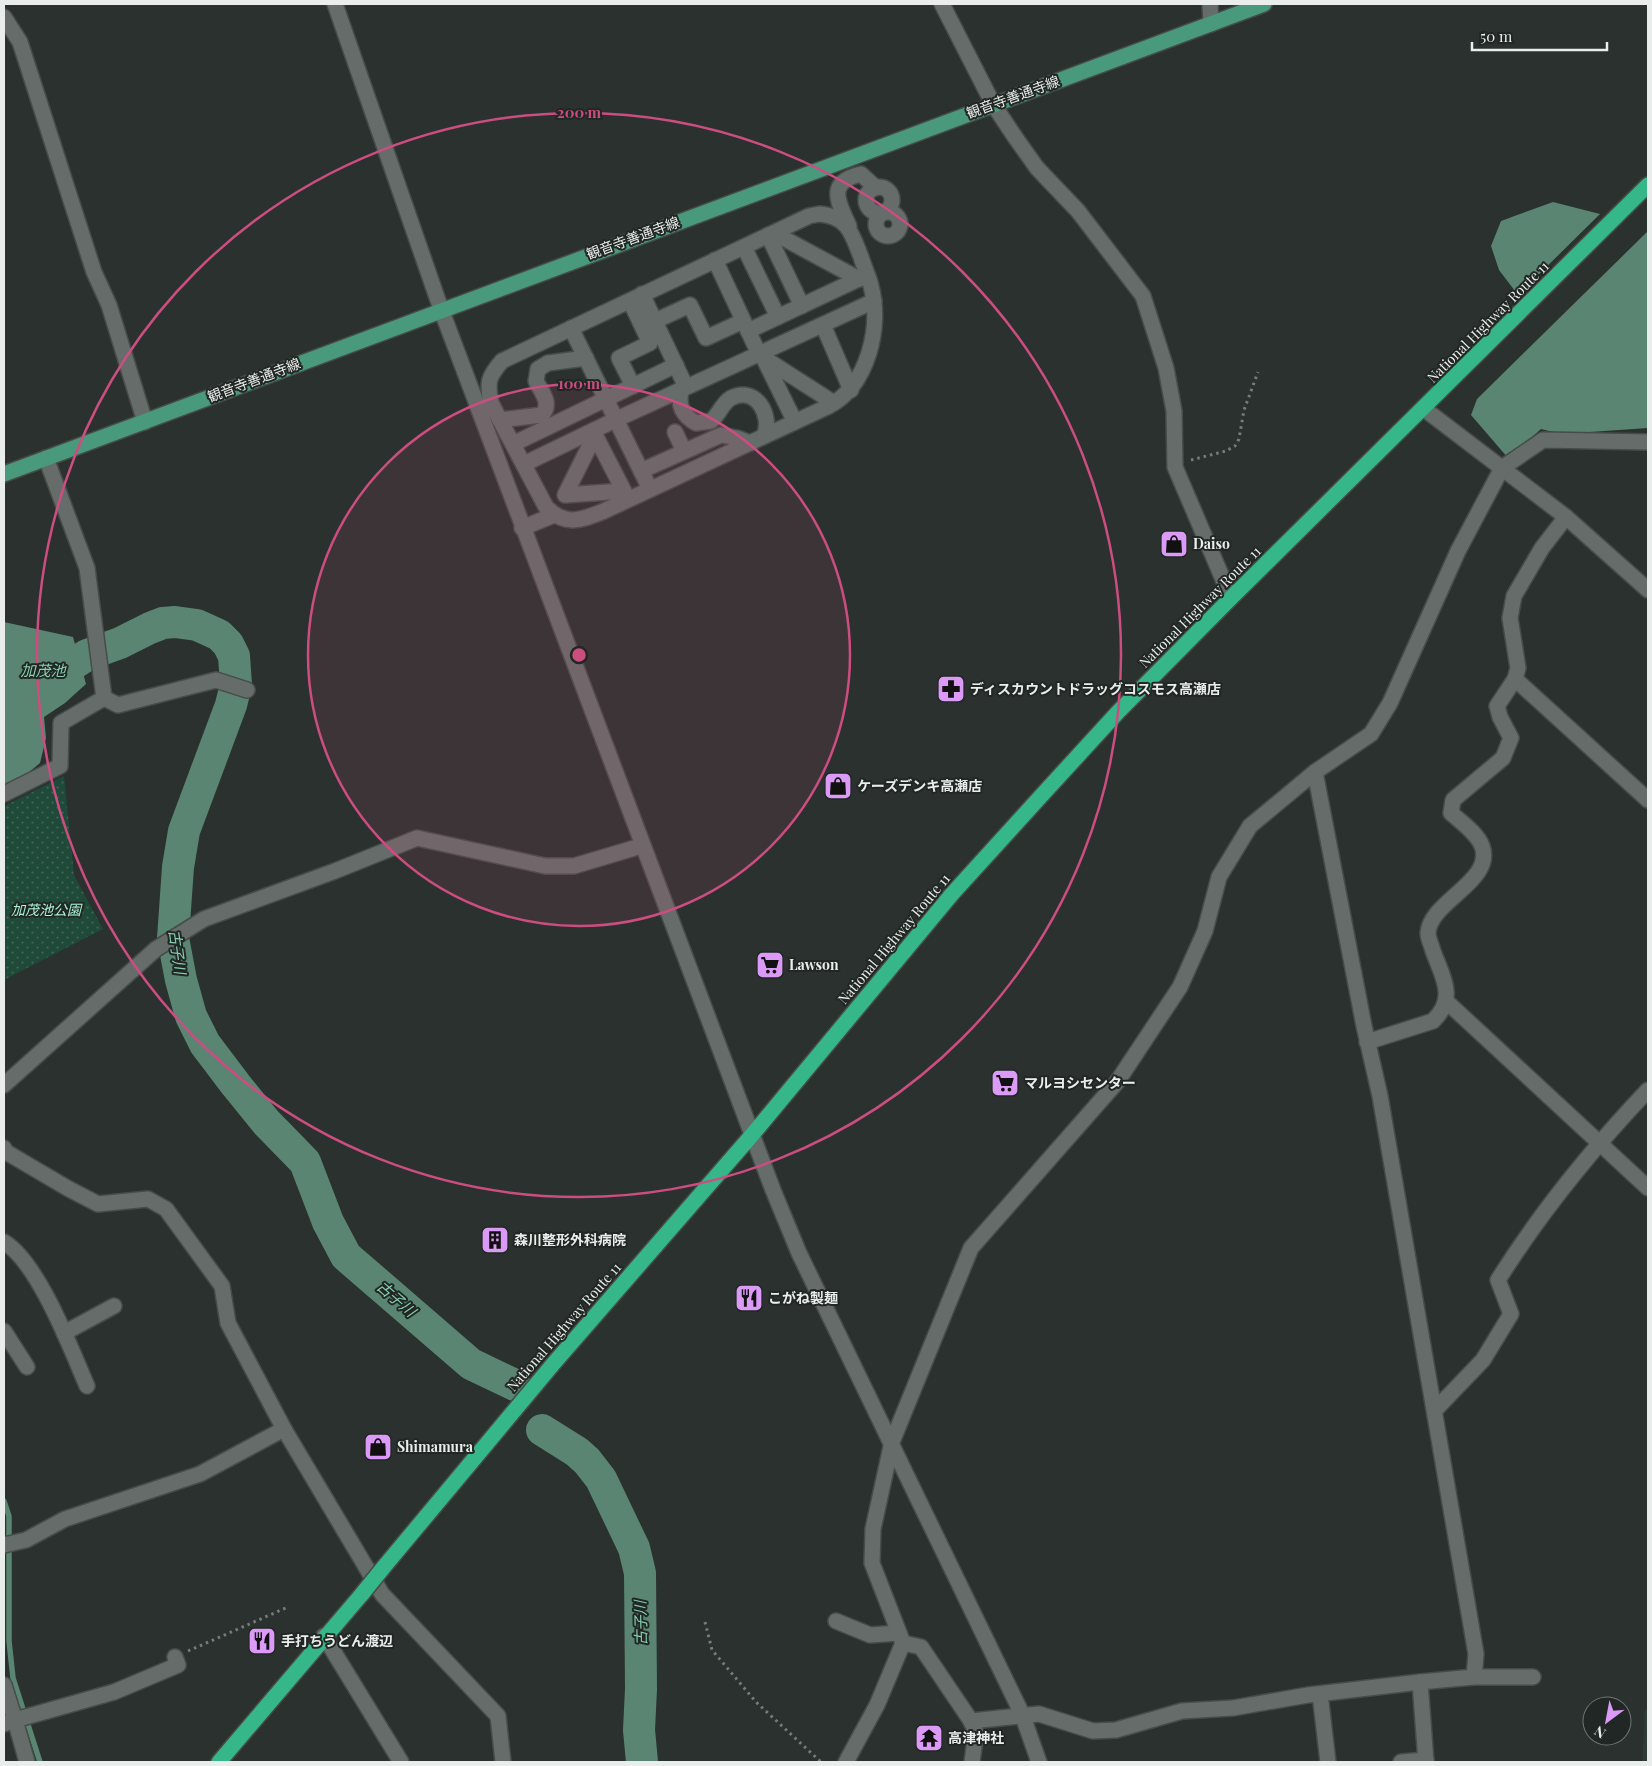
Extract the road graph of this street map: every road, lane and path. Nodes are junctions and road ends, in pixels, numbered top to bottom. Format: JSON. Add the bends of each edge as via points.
{"nodes":[{"id":1,"x":335,"y":4,"type":"edge"},
{"id":2,"x":942,"y":4,"type":"edge"},
{"id":3,"x":1210,"y":4,"type":"edge"},
{"id":4,"x":1264,"y":4,"type":"edge"},
{"id":5,"x":4,"y":17,"type":"edge"},
{"id":6,"x":1211,"y":24,"type":"junction"},
{"id":7,"x":992,"y":104,"type":"junction"},
{"id":8,"x":1648,"y":185,"type":"edge"},
{"id":9,"x":883,"y":212,"type":"junction"},
{"id":10,"x":876,"y":227,"type":"junction"},
{"id":11,"x":852,"y":233,"type":"junction"},
{"id":12,"x":771,"y":234,"type":"junction"},
{"id":13,"x":744,"y":247,"type":"junction"},
{"id":14,"x":715,"y":260,"type":"junction"},
{"id":15,"x":863,"y":277,"type":"junction"},
{"id":16,"x":768,"y":280,"type":"junction"},
{"id":17,"x":636,"y":297,"type":"junction"},
{"id":18,"x":874,"y":302,"type":"junction"},
{"id":19,"x":802,"y":306,"type":"junction"},
{"id":20,"x":441,"y":310,"type":"junction"},
{"id":21,"x":778,"y":317,"type":"junction"},
{"id":22,"x":655,"y":321,"type":"junction"},
{"id":23,"x":823,"y":325,"type":"junction"},
{"id":24,"x":745,"y":326,"type":"junction"},
{"id":25,"x":571,"y":328,"type":"junction"},
{"id":26,"x":761,"y":355,"type":"junction"},
{"id":27,"x":586,"y":358,"type":"junction"},
{"id":28,"x":676,"y":365,"type":"junction"},
{"id":29,"x":1258,"y":372,"type":"dead end"},
{"id":30,"x":633,"y":386,"type":"junction"},
{"id":31,"x":684,"y":389,"type":"junction"},
{"id":32,"x":851,"y":390,"type":"junction"},
{"id":33,"x":605,"y":398,"type":"junction"},
{"id":34,"x":834,"y":403,"type":"junction"},
{"id":35,"x":1423,"y":408,"type":"junction"},
{"id":36,"x":500,"y":420,"type":"junction"},
{"id":37,"x":616,"y":420,"type":"junction"},
{"id":38,"x":144,"y":422,"type":"junction"},
{"id":39,"x":795,"y":422,"type":"junction"},
{"id":40,"x":675,"y":432,"type":"dead end"},
{"id":41,"x":594,"y":433,"type":"junction"},
{"id":42,"x":764,"y":436,"type":"junction"},
{"id":43,"x":1648,"y":442,"type":"edge"},
{"id":44,"x":750,"y":443,"type":"junction"},
{"id":45,"x":513,"y":444,"type":"junction"},
{"id":46,"x":684,"y":451,"type":"junction"},
{"id":47,"x":46,"y":458,"type":"junction"},
{"id":48,"x":524,"y":464,"type":"junction"},
{"id":49,"x":1175,"y":464,"type":"junction"},
{"id":50,"x":1502,"y":468,"type":"junction"},
{"id":51,"x":641,"y":471,"type":"junction"},
{"id":52,"x":4,"y":474,"type":"edge"},
{"id":53,"x":650,"y":489,"type":"junction"},
{"id":54,"x":626,"y":495,"type":"junction"},
{"id":55,"x":554,"y":515,"type":"junction"},
{"id":56,"x":1566,"y":517,"type":"junction"},
{"id":57,"x":522,"y":528,"type":"junction"},
{"id":58,"x":1648,"y":590,"type":"edge"},
{"id":59,"x":1231,"y":598,"type":"junction"},
{"id":60,"x":1515,"y":678,"type":"junction"},
{"id":61,"x":247,"y":690,"type":"dead end"},
{"id":62,"x":104,"y":698,"type":"junction"},
{"id":63,"x":1315,"y":772,"type":"junction"},
{"id":64,"x":4,"y":794,"type":"edge"},
{"id":65,"x":1648,"y":800,"type":"edge"},
{"id":66,"x":641,"y":846,"type":"junction"},
{"id":67,"x":1447,"y":1002,"type":"junction"},
{"id":68,"x":1367,"y":1042,"type":"junction"},
{"id":69,"x":4,"y":1085,"type":"edge"},
{"id":70,"x":1648,"y":1090,"type":"edge"},
{"id":71,"x":752,"y":1134,"type":"junction"},
{"id":72,"x":1598,"y":1143,"type":"junction"},
{"id":73,"x":5,"y":1153,"type":"edge"},
{"id":74,"x":1648,"y":1188,"type":"edge"},
{"id":75,"x":4,"y":1242,"type":"edge"},
{"id":76,"x":114,"y":1306,"type":"dead end"},
{"id":77,"x":4,"y":1331,"type":"edge"},
{"id":78,"x":64,"y":1333,"type":"junction"},
{"id":79,"x":26,"y":1367,"type":"dead end"},
{"id":80,"x":87,"y":1386,"type":"dead end"},
{"id":81,"x":1435,"y":1410,"type":"junction"},
{"id":82,"x":284,"y":1428,"type":"junction"},
{"id":83,"x":892,"y":1442,"type":"junction"},
{"id":84,"x":4,"y":1545,"type":"edge"},
{"id":85,"x":288,"y":1607,"type":"dead end"},
{"id":86,"x":836,"y":1621,"type":"dead end"},
{"id":87,"x":705,"y":1622,"type":"dead end"},
{"id":88,"x":324,"y":1636,"type":"junction"},
{"id":89,"x":901,"y":1638,"type":"junction"},
{"id":90,"x":175,"y":1657,"type":"joint"},
{"id":91,"x":1474,"y":1677,"type":"junction"},
{"id":92,"x":1534,"y":1677,"type":"dead end"},
{"id":93,"x":1420,"y":1682,"type":"junction"},
{"id":94,"x":4,"y":1685,"type":"edge"},
{"id":95,"x":1320,"y":1694,"type":"junction"},
{"id":96,"x":1022,"y":1714,"type":"junction"},
{"id":97,"x":971,"y":1720,"type":"junction"},
{"id":98,"x":9,"y":1722,"type":"edge"},
{"id":99,"x":1426,"y":1761,"type":"edge"},
{"id":100,"x":26,"y":1762,"type":"edge"},
{"id":101,"x":219,"y":1762,"type":"edge"},
{"id":102,"x":401,"y":1762,"type":"edge"},
{"id":103,"x":503,"y":1762,"type":"edge"},
{"id":104,"x":821,"y":1762,"type":"edge"},
{"id":105,"x":846,"y":1762,"type":"edge"},
{"id":106,"x":972,"y":1762,"type":"edge"},
{"id":107,"x":1039,"y":1762,"type":"edge"},
{"id":108,"x":1328,"y":1762,"type":"edge"},
{"id":109,"x":1401,"y":1762,"type":"edge"}],
"edges":[{"from":1,"to":20,"type":"street"},
{"from":2,"to":7,"type":"street"},
{"from":3,"to":6,"type":"street"},
{"from":4,"to":6,"type":"main road","name":"観音寺善通寺線"},
{"from":5,"to":38,"type":"street","via":[[20,42],[94,272],[109,305]]},
{"from":6,"to":7,"type":"main road","name":"観音寺善通寺線"},
{"from":7,"to":20,"type":"main road","name":"観音寺善通寺線"},
{"from":7,"to":49,"type":"street","via":[[1037,168],[1078,211],[1143,296],[1174,411]]},
{"from":8,"to":35,"type":"highway","name":"National Highway Route 11"},
{"from":9,"to":10,"type":"street","via":[[877,217]]},
{"from":9,"to":10,"type":"street","via":[[897,215],[899,229],[887,236],[880,234]]},
{"from":9,"to":11,"type":"street","via":[[891,205],[892,198],[886,189],[876,188],[862,174],[842,182],[837,200]]},
{"from":10,"to":11,"type":"street"},
{"from":11,"to":12,"type":"street","via":[[831,215],[820,214]]},
{"from":11,"to":15,"type":"street"},
{"from":12,"to":13,"type":"street"},
{"from":12,"to":15,"type":"street"},
{"from":12,"to":16,"type":"street"},
{"from":13,"to":14,"type":"street"},
{"from":13,"to":16,"type":"street"},
{"from":14,"to":17,"type":"street"},
{"from":14,"to":24,"type":"street"},
{"from":15,"to":18,"type":"street"},
{"from":15,"to":19,"type":"street"},
{"from":16,"to":19,"type":"street"},
{"from":16,"to":21,"type":"street"},
{"from":17,"to":22,"type":"street"},
{"from":17,"to":25,"type":"street"},
{"from":17,"to":30,"type":"street","via":[[650,343],[619,358]]},
{"from":18,"to":23,"type":"street"},
{"from":18,"to":32,"type":"street","via":[[875,328],[862,369]]},
{"from":19,"to":21,"type":"street"},
{"from":20,"to":38,"type":"main road","name":"観音寺善通寺線"},
{"from":20,"to":57,"type":"street"},
{"from":21,"to":24,"type":"street"},
{"from":22,"to":24,"type":"street","via":[[690,304],[706,338]]},
{"from":22,"to":28,"type":"street"},
{"from":23,"to":26,"type":"street"},
{"from":23,"to":32,"type":"street"},
{"from":24,"to":26,"type":"street"},
{"from":25,"to":27,"type":"street"},
{"from":25,"to":36,"type":"street","via":[[502,360],[491,373],[488,388]]},
{"from":26,"to":31,"type":"street"},
{"from":26,"to":34,"type":"street"},
{"from":26,"to":39,"type":"street"},
{"from":27,"to":33,"type":"street"},
{"from":27,"to":36,"type":"street","via":[[548,363],[538,369],[536,381],[547,404],[542,415]]},
{"from":28,"to":30,"type":"street"},
{"from":28,"to":31,"type":"street"},
{"from":29,"to":49,"type":"path","via":[[1235,446]]},
{"from":30,"to":33,"type":"street"},
{"from":31,"to":37,"type":"street"},
{"from":31,"to":42,"type":"street","via":[[680,407],[683,414],[696,423],[711,421],[730,398],[750,396],[762,406],[767,419]]},
{"from":32,"to":34,"type":"street"},
{"from":33,"to":37,"type":"street"},
{"from":33,"to":45,"type":"street"},
{"from":34,"to":39,"type":"street"},
{"from":35,"to":50,"type":"street"},
{"from":35,"to":59,"type":"highway","name":"National Highway Route 11"},
{"from":36,"to":45,"type":"street"},
{"from":37,"to":41,"type":"street"},
{"from":37,"to":51,"type":"street"},
{"from":38,"to":47,"type":"main road","name":"観音寺善通寺線"},
{"from":39,"to":42,"type":"street"},
{"from":40,"to":46,"type":"street"},
{"from":41,"to":48,"type":"street"},
{"from":41,"to":54,"type":"street","via":[[604,468]]},
{"from":41,"to":54,"type":"street","via":[[565,495]]},
{"from":42,"to":44,"type":"street"},
{"from":43,"to":50,"type":"street","via":[[1543,440]]},
{"from":44,"to":46,"type":"street","via":[[720,435]]},
{"from":44,"to":53,"type":"street"},
{"from":45,"to":48,"type":"street"},
{"from":46,"to":51,"type":"street"},
{"from":47,"to":52,"type":"main road","name":"観音寺善通寺線"},
{"from":47,"to":62,"type":"street","via":[[87,568]]},
{"from":48,"to":55,"type":"street","via":[[546,507]]},
{"from":49,"to":59,"type":"street"},
{"from":50,"to":56,"type":"street"},
{"from":50,"to":63,"type":"street","via":[[1458,551],[1390,703],[1371,734]]},
{"from":51,"to":53,"type":"street"},
{"from":53,"to":54,"type":"street"},
{"from":54,"to":55,"type":"street","via":[[578,520]]},
{"from":55,"to":57,"type":"street"},
{"from":56,"to":58,"type":"street"},
{"from":56,"to":60,"type":"street","via":[[1542,548],[1514,596],[1510,618],[1519,660]]},
{"from":57,"to":66,"type":"street"},
{"from":59,"to":71,"type":"highway","name":"National Highway Route 11","via":[[1118,712],[952,894]]},
{"from":60,"to":65,"type":"street"},
{"from":60,"to":67,"type":"street","via":[[1498,706],[1511,738],[1508,749],[1503,758],[1453,800],[1451,807],[1451,813],[1476,836],[1483,858],[1468,884],[1435,915],[1429,926],[1428,935],[1446,985]]},
{"from":61,"to":62,"type":"street","via":[[216,680],[118,705]]},
{"from":62,"to":64,"type":"street","via":[[61,723],[60,766]]},
{"from":63,"to":68,"type":"street"},
{"from":63,"to":83,"type":"street","via":[[1250,826],[1219,877],[1205,931],[1180,987],[1117,1082],[971,1248]]},
{"from":66,"to":69,"type":"street","via":[[574,866],[545,866],[417,838],[204,919],[156,949]]},
{"from":66,"to":71,"type":"street"},
{"from":67,"to":68,"type":"street","via":[[1433,1021]]},
{"from":67,"to":72,"type":"street"},
{"from":68,"to":81,"type":"street"},
{"from":70,"to":72,"type":"street"},
{"from":71,"to":83,"type":"street","via":[[799,1253]]},
{"from":71,"to":88,"type":"highway","name":"National Highway Route 11","bridge":true},
{"from":72,"to":74,"type":"street"},
{"from":72,"to":81,"type":"street","via":[[1527,1234],[1498,1280],[1511,1314],[1482,1360]]},
{"from":73,"to":82,"type":"street","via":[[98,1204],[148,1199],[166,1209],[222,1286],[228,1323]]},
{"from":75,"to":78,"type":"street","via":[[34,1275]]},
{"from":76,"to":78,"type":"street"},
{"from":77,"to":79,"type":"street"},
{"from":78,"to":80,"type":"street"},
{"from":81,"to":91,"type":"street","via":[[1476,1654]]},
{"from":82,"to":84,"type":"street","via":[[200,1474],[65,1519],[26,1540]]},
{"from":82,"to":103,"type":"street","via":[[382,1594],[498,1716]]},
{"from":83,"to":89,"type":"street","via":[[873,1529],[872,1563]]},
{"from":83,"to":96,"type":"street"},
{"from":85,"to":90,"type":"path"},
{"from":86,"to":89,"type":"street","via":[[870,1635]]},
{"from":87,"to":104,"type":"path","via":[[712,1650],[756,1702]]},
{"from":88,"to":101,"type":"highway","name":"National Highway Route 11"},
{"from":88,"to":102,"type":"street"},
{"from":89,"to":97,"type":"street","via":[[921,1647]]},
{"from":89,"to":105,"type":"street","via":[[877,1705]]},
{"from":90,"to":98,"type":"street","via":[[178,1665],[114,1692]]},
{"from":91,"to":92,"type":"street"},
{"from":91,"to":93,"type":"street"},
{"from":93,"to":95,"type":"street"},
{"from":93,"to":99,"type":"street"},
{"from":94,"to":98,"type":"street"},
{"from":95,"to":96,"type":"street","via":[[1233,1708],[1182,1711],[1116,1730],[1093,1731],[1038,1714]]},
{"from":95,"to":108,"type":"street"},
{"from":96,"to":97,"type":"street"},
{"from":96,"to":107,"type":"street"},
{"from":97,"to":106,"type":"street","via":[[976,1733]]},
{"from":98,"to":100,"type":"street"},
{"from":99,"to":109,"type":"street"}]}
